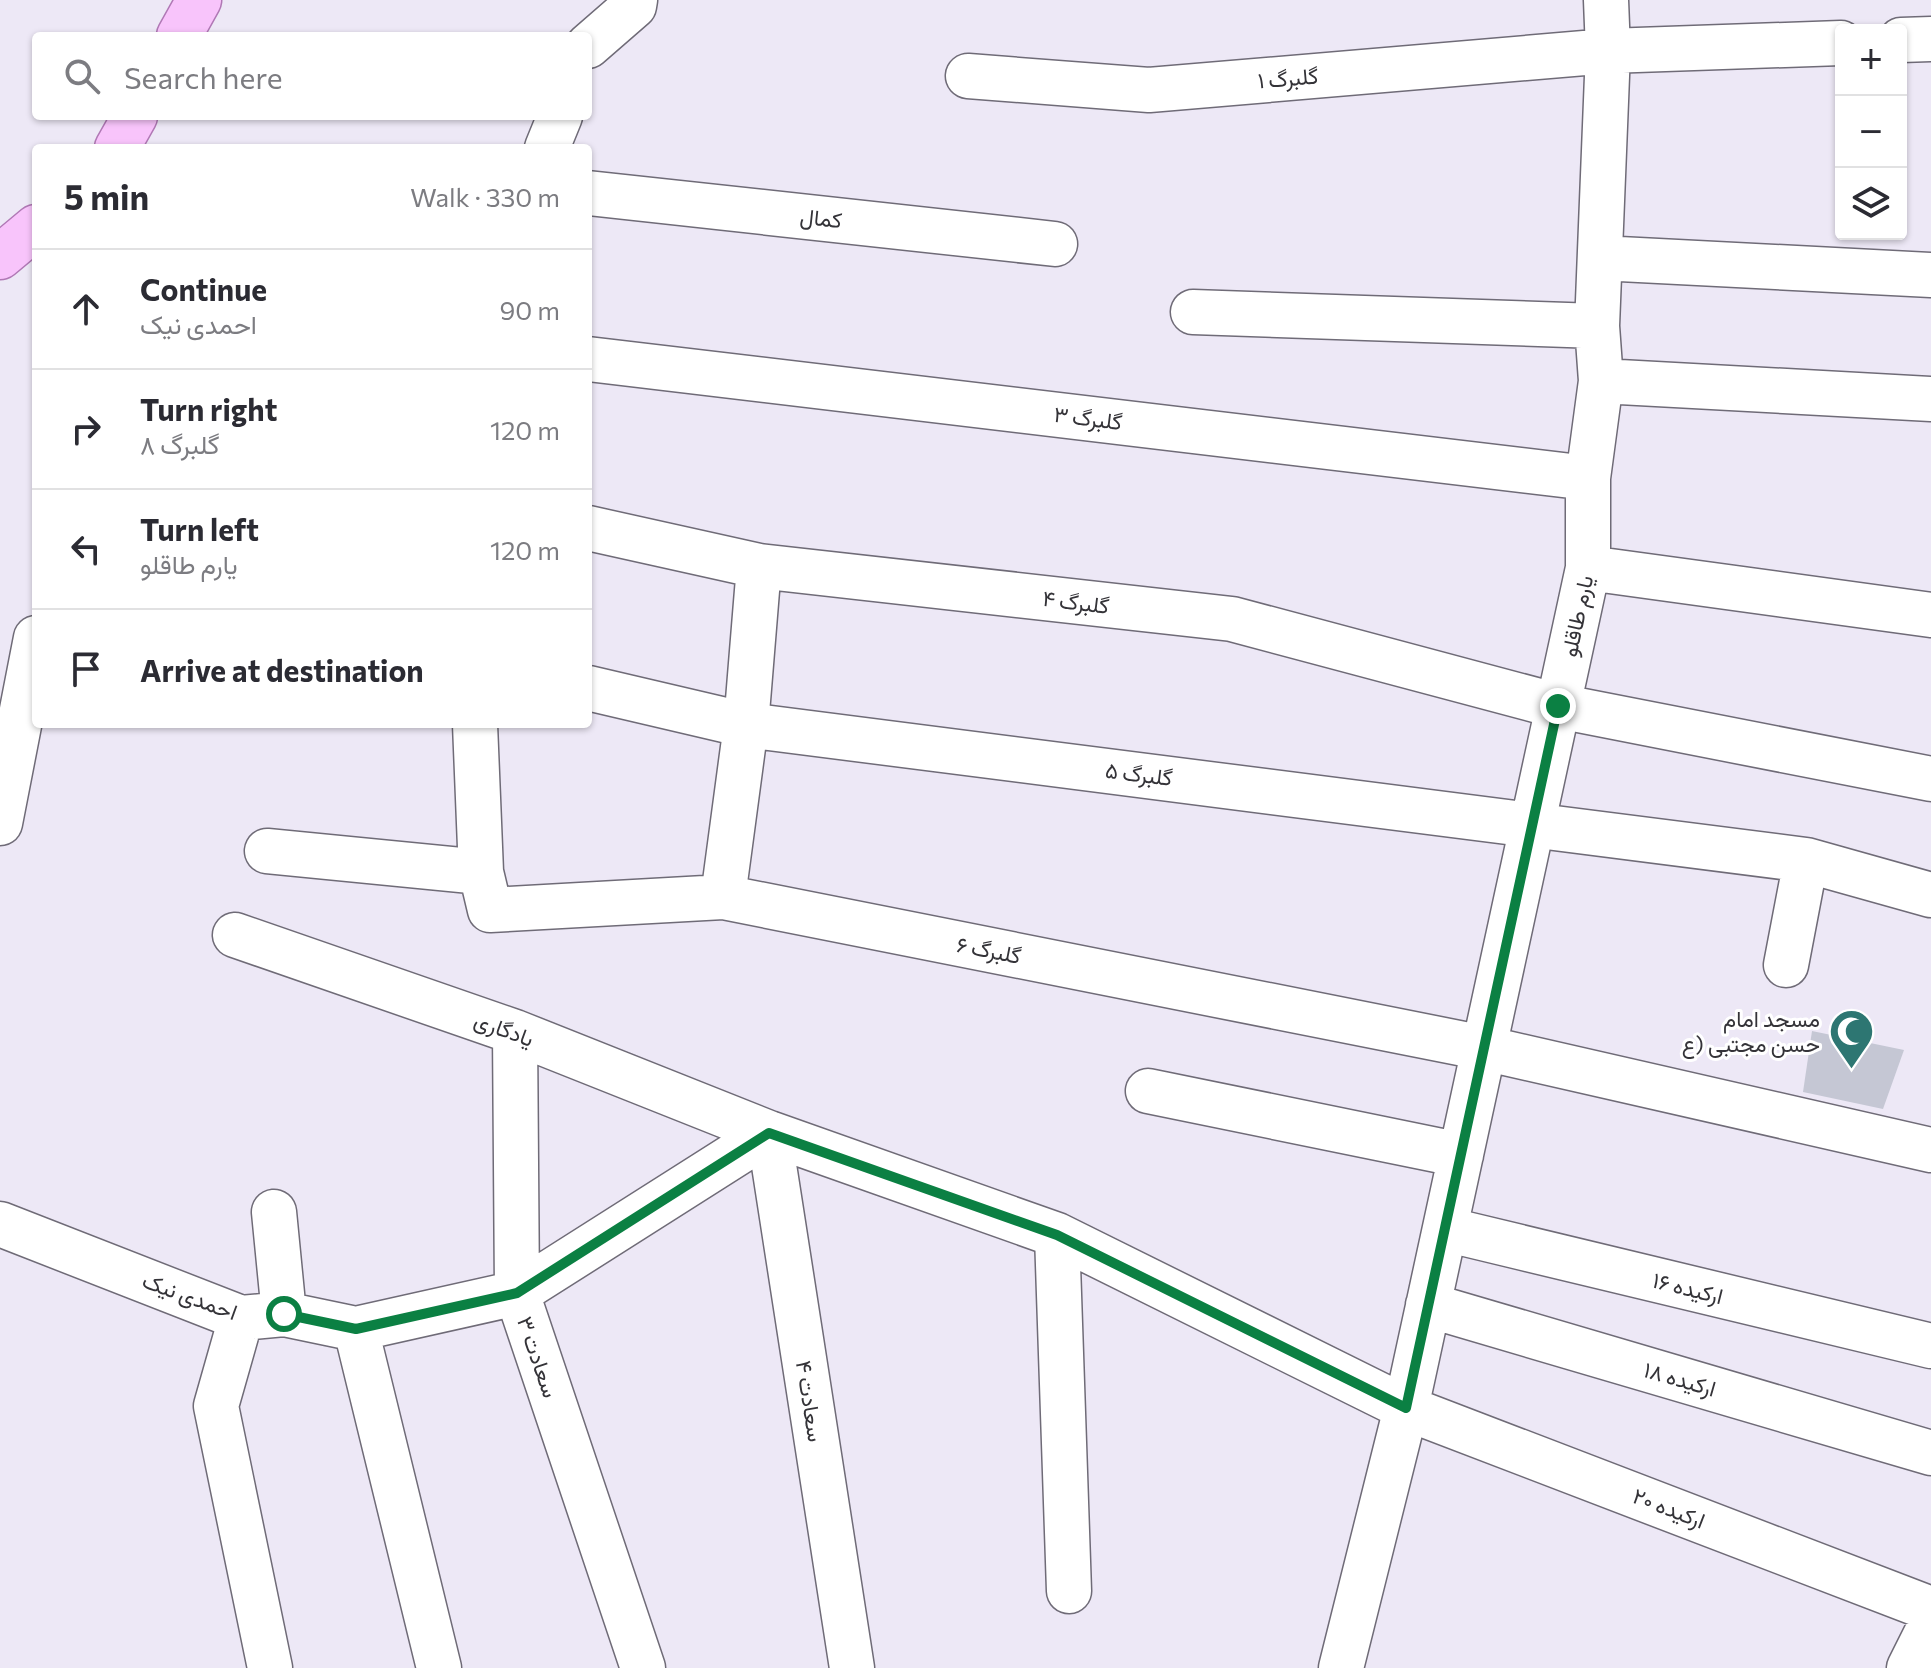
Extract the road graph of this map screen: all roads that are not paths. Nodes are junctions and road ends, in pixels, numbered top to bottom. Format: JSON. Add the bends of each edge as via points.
{"nodes":[{"id":1,"x":199,"y":0,"type":"edge"},
{"id":2,"x":635,"y":0,"type":"edge"},
{"id":3,"x":1606,"y":0,"type":"edge"},
{"id":4,"x":181,"y":32,"type":"edge"},
{"id":5,"x":1931,"y":39,"type":"edge"},
{"id":6,"x":1907,"y":40,"type":"edge"},
{"id":7,"x":592,"y":41,"type":"edge"},
{"id":8,"x":1835,"y":43,"type":"edge"},
{"id":9,"x":1608,"y":51,"type":"junction"},
{"id":10,"x":968,"y":76,"type":"dead end"},
{"id":11,"x":133,"y":120,"type":"edge"},
{"id":12,"x":558,"y":120,"type":"edge"},
{"id":13,"x":119,"y":144,"type":"edge"},
{"id":14,"x":549,"y":144,"type":"edge"},
{"id":15,"x":592,"y":193,"type":"edge"},
{"id":16,"x":0,"y":214,"type":"edge"},
{"id":17,"x":32,"y":218,"type":"edge"},
{"id":18,"x":32,"y":230,"type":"edge"},
{"id":19,"x":1055,"y":244,"type":"dead end"},
{"id":20,"x":0,"y":257,"type":"edge"},
{"id":21,"x":1600,"y":258,"type":"junction"},
{"id":22,"x":1931,"y":275,"type":"edge"},
{"id":23,"x":1193,"y":312,"type":"dead end"},
{"id":24,"x":1597,"y":326,"type":"junction"},
{"id":25,"x":592,"y":359,"type":"edge"},
{"id":26,"x":1601,"y":381,"type":"junction"},
{"id":27,"x":1931,"y":399,"type":"edge"},
{"id":28,"x":1588,"y":478,"type":"junction"},
{"id":29,"x":592,"y":529,"type":"edge"},
{"id":30,"x":759,"y":566,"type":"junction"},
{"id":31,"x":1588,"y":568,"type":"junction"},
{"id":32,"x":1931,"y":615,"type":"edge"},
{"id":33,"x":32,"y":659,"type":"edge"},
{"id":34,"x":592,"y":689,"type":"edge"},
{"id":35,"x":1558,"y":706,"type":"junction"},
{"id":36,"x":746,"y":725,"type":"junction"},
{"id":37,"x":475,"y":728,"type":"edge"},
{"id":38,"x":1931,"y":779,"type":"edge"},
{"id":39,"x":0,"y":823,"type":"edge"},
{"id":40,"x":1532,"y":824,"type":"junction"},
{"id":41,"x":267,"y":851,"type":"dead end"},
{"id":42,"x":1806,"y":860,"type":"junction"},
{"id":43,"x":485,"y":891,"type":"junction"},
{"id":44,"x":1931,"y":895,"type":"edge"},
{"id":45,"x":723,"y":897,"type":"junction"},
{"id":46,"x":235,"y":935,"type":"dead end"},
{"id":47,"x":1786,"y":965,"type":"dead end"},
{"id":48,"x":515,"y":1032,"type":"junction"},
{"id":49,"x":1484,"y":1048,"type":"junction"},
{"id":50,"x":1148,"y":1091,"type":"dead end"},
{"id":51,"x":769,"y":1133,"type":"junction"},
{"id":52,"x":1931,"y":1150,"type":"edge"},
{"id":53,"x":1461,"y":1155,"type":"junction"},
{"id":54,"x":274,"y":1212,"type":"dead end"},
{"id":55,"x":0,"y":1224,"type":"edge"},
{"id":56,"x":1445,"y":1229,"type":"junction"},
{"id":57,"x":1057,"y":1235,"type":"junction"},
{"id":58,"x":517,"y":1293,"type":"junction"},
{"id":59,"x":1428,"y":1305,"type":"junction"},
{"id":60,"x":284,"y":1314,"type":"junction"},
{"id":61,"x":241,"y":1318,"type":"junction"},
{"id":62,"x":356,"y":1329,"type":"junction"},
{"id":63,"x":1931,"y":1346,"type":"edge"},
{"id":64,"x":1406,"y":1408,"type":"junction"},
{"id":65,"x":1931,"y":1453,"type":"edge"},
{"id":66,"x":1069,"y":1591,"type":"dead end"},
{"id":67,"x":1931,"y":1609,"type":"edge"},
{"id":68,"x":270,"y":1668,"type":"edge"},
{"id":69,"x":439,"y":1668,"type":"edge"},
{"id":70,"x":643,"y":1668,"type":"edge"},
{"id":71,"x":852,"y":1668,"type":"edge"},
{"id":72,"x":1341,"y":1668,"type":"edge"}],
"edges":[{"from":1,"to":4,"type":"main road"},
{"from":2,"to":7,"type":"street"},
{"from":3,"to":9,"type":"street","name":"یارم طاقلو"},
{"from":5,"to":6,"type":"street"},
{"from":8,"to":9,"type":"street","name":"گلبرگ ۱"},
{"from":9,"to":10,"type":"street","name":"گلبرگ ۱","via":[[1149,90]]},
{"from":9,"to":21,"type":"street","name":"یارم طاقلو"},
{"from":11,"to":13,"type":"main road"},
{"from":12,"to":14,"type":"street"},
{"from":15,"to":19,"type":"street","name":"کمال"},
{"from":16,"to":17,"type":"main road"},
{"from":18,"to":20,"type":"main road"},
{"from":21,"to":22,"type":"street"},
{"from":21,"to":24,"type":"street","name":"یارم طاقلو"},
{"from":23,"to":24,"type":"street"},
{"from":24,"to":26,"type":"street","name":"یارم طاقلو"},
{"from":25,"to":28,"type":"street","name":"گلبرگ ۳"},
{"from":26,"to":27,"type":"street"},
{"from":26,"to":28,"type":"street","name":"یارم طاقلو"},
{"from":28,"to":31,"type":"street","name":"یارم طاقلو"},
{"from":29,"to":30,"type":"street","name":"گلبرگ ۴"},
{"from":30,"to":35,"type":"street","name":"گلبرگ ۴","via":[[1232,619]]},
{"from":30,"to":36,"type":"street"},
{"from":31,"to":32,"type":"street"},
{"from":31,"to":35,"type":"street","name":"یارم طاقلو"},
{"from":33,"to":39,"type":"street"},
{"from":34,"to":36,"type":"street","name":"گلبرگ ۵"},
{"from":35,"to":38,"type":"street","name":"گلبرگ ۴"},
{"from":35,"to":40,"type":"street","name":"یارم طاقلو"},
{"from":36,"to":40,"type":"street","name":"گلبرگ ۵"},
{"from":36,"to":45,"type":"street"},
{"from":37,"to":43,"type":"street"},
{"from":40,"to":42,"type":"street","name":"گلبرگ ۵"},
{"from":40,"to":49,"type":"street","name":"یارم طاقلو"},
{"from":41,"to":43,"type":"street","name":"گلبرگ ۶"},
{"from":42,"to":44,"type":"street","name":"گلبرگ ۵"},
{"from":42,"to":47,"type":"street"},
{"from":43,"to":45,"type":"street","name":"گلبرگ ۶"},
{"from":45,"to":49,"type":"street","name":"گلبرگ ۶"},
{"from":46,"to":48,"type":"street","name":"یادگاری"},
{"from":48,"to":51,"type":"street","name":"یادگاری"},
{"from":48,"to":58,"type":"street","name":"سعادت ۳"},
{"from":49,"to":52,"type":"street","name":"گلبرگ ۶"},
{"from":49,"to":53,"type":"street","name":"یارم طاقلو"},
{"from":50,"to":53,"type":"street"},
{"from":51,"to":57,"type":"street","name":"یادگاری"},
{"from":51,"to":58,"type":"street","name":"احمدی نیک"},
{"from":51,"to":71,"type":"street","name":"سعادت ۴"},
{"from":53,"to":56,"type":"street","name":"یارم طاقلو"},
{"from":54,"to":60,"type":"street"},
{"from":55,"to":61,"type":"street","name":"احمدی نیک"},
{"from":56,"to":59,"type":"street","name":"یارم طاقلو"},
{"from":56,"to":63,"type":"street","name":"ارکیده ۱۶"},
{"from":57,"to":64,"type":"street","name":"ارکیده ۲۰"},
{"from":57,"to":66,"type":"street"},
{"from":58,"to":62,"type":"street","name":"احمدی نیک"},
{"from":58,"to":70,"type":"street","name":"سعادت ۳"},
{"from":59,"to":64,"type":"street","name":"یارم طاقلو"},
{"from":59,"to":65,"type":"street","name":"ارکیده ۱۸"},
{"from":60,"to":61,"type":"street","name":"احمدی نیک"},
{"from":60,"to":62,"type":"street","name":"احمدی نیک"},
{"from":61,"to":68,"type":"street","via":[[216,1406]]},
{"from":62,"to":69,"type":"street"},
{"from":64,"to":67,"type":"street","name":"ارکیده ۲۰"},
{"from":64,"to":72,"type":"street","name":"یارم طاقلو"}]}
